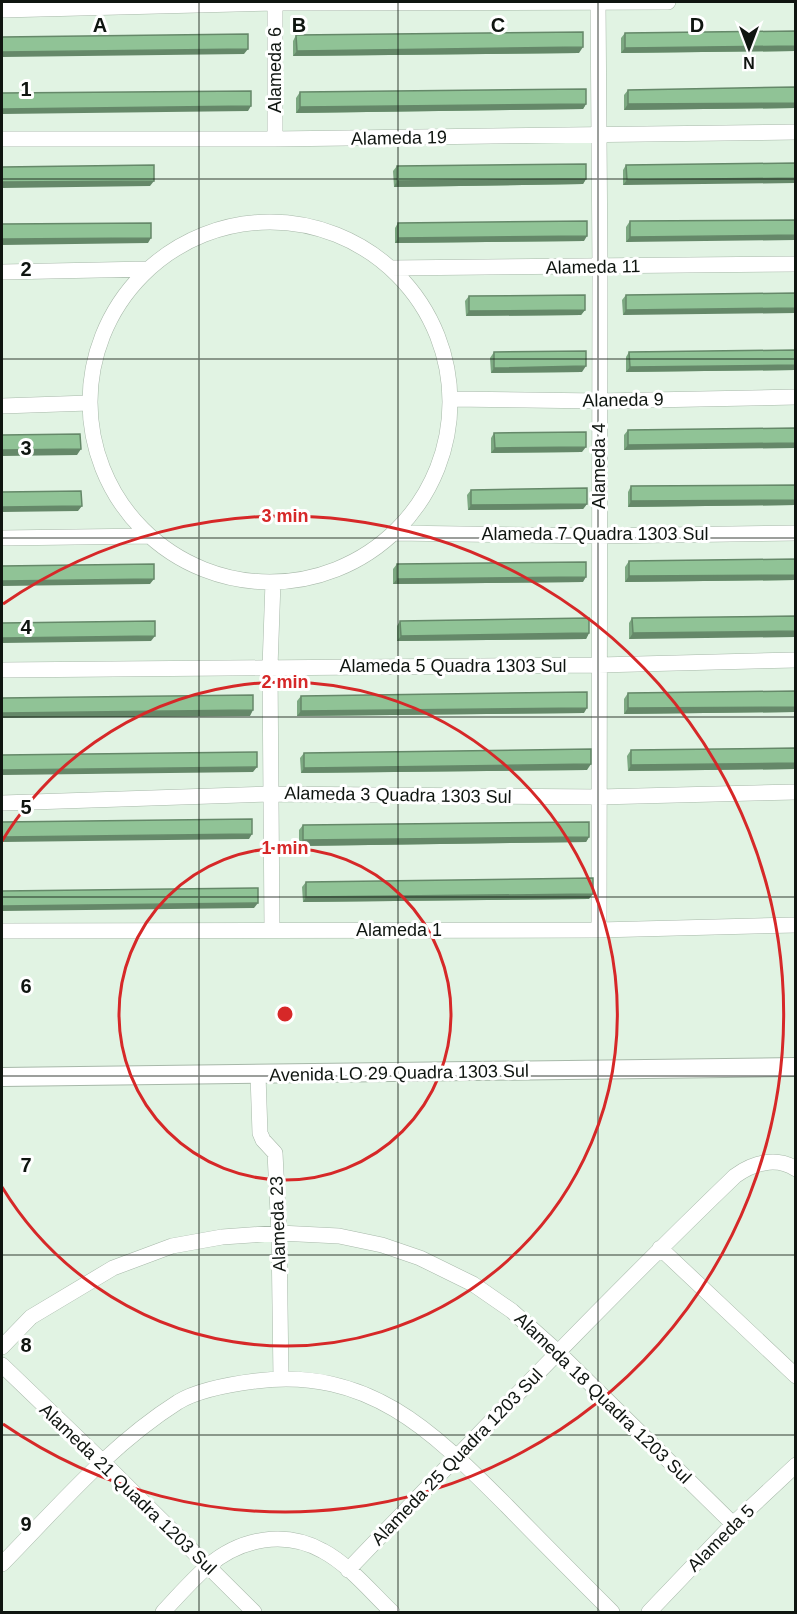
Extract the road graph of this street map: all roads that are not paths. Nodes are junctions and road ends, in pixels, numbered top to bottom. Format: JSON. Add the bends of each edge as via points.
{"nodes":[{"id":1,"x":275,"y":2,"type":"edge"},
{"id":2,"x":598,"y":2,"type":"edge"},
{"id":3,"x":668,"y":2,"type":"edge"},
{"id":4,"x":2,"y":10,"type":"edge"},
{"id":5,"x":795,"y":132,"type":"edge"},
{"id":6,"x":598,"y":135,"type":"junction"},
{"id":7,"x":275,"y":139,"type":"junction"},
{"id":8,"x":2,"y":140,"type":"edge"},
{"id":9,"x":795,"y":264,"type":"edge"},
{"id":10,"x":600,"y":267,"type":"junction"},
{"id":11,"x":391,"y":268,"type":"junction"},
{"id":12,"x":148,"y":269,"type":"junction"},
{"id":13,"x":2,"y":272,"type":"edge"},
{"id":14,"x":795,"y":397,"type":"edge"},
{"id":15,"x":451,"y":399,"type":"junction"},
{"id":16,"x":599,"y":401,"type":"junction"},
{"id":17,"x":89,"y":404,"type":"junction"},
{"id":18,"x":2,"y":405,"type":"edge"},
{"id":19,"x":395,"y":533,"type":"junction"},
{"id":20,"x":795,"y":533,"type":"edge"},
{"id":21,"x":149,"y":536,"type":"junction"},
{"id":22,"x":599,"y":537,"type":"junction"},
{"id":23,"x":2,"y":538,"type":"edge"},
{"id":24,"x":273,"y":582,"type":"junction"},
{"id":25,"x":795,"y":660,"type":"edge"},
{"id":26,"x":599,"y":665,"type":"junction"},
{"id":27,"x":270,"y":667,"type":"junction"},
{"id":28,"x":2,"y":670,"type":"edge"},
{"id":29,"x":795,"y":792,"type":"edge"},
{"id":30,"x":270,"y":794,"type":"junction"},
{"id":31,"x":599,"y":797,"type":"junction"},
{"id":32,"x":2,"y":802,"type":"edge"},
{"id":33,"x":795,"y":925,"type":"edge"},
{"id":34,"x":272,"y":930,"type":"junction"},
{"id":35,"x":599,"y":930,"type":"junction"},
{"id":36,"x":2,"y":932,"type":"edge"},
{"id":37,"x":795,"y":1067,"type":"edge"},
{"id":38,"x":258,"y":1075,"type":"junction"},
{"id":39,"x":2,"y":1077,"type":"edge"},
{"id":40,"x":795,"y":1169,"type":"edge"},
{"id":41,"x":279,"y":1233,"type":"junction"},
{"id":42,"x":660,"y":1248,"type":"junction"},
{"id":43,"x":2,"y":1347,"type":"edge"},
{"id":44,"x":558,"y":1352,"type":"junction"},
{"id":45,"x":2,"y":1365,"type":"edge"},
{"id":46,"x":795,"y":1376,"type":"edge"},
{"id":47,"x":281,"y":1378,"type":"junction"},
{"id":48,"x":458,"y":1456,"type":"junction"},
{"id":49,"x":102,"y":1461,"type":"junction"},
{"id":50,"x":795,"y":1465,"type":"edge"},
{"id":51,"x":733,"y":1524,"type":"junction"},
{"id":52,"x":2,"y":1564,"type":"edge"},
{"id":53,"x":208,"y":1566,"type":"junction"},
{"id":54,"x":348,"y":1570,"type":"junction"},
{"id":55,"x":163,"y":1612,"type":"edge"},
{"id":56,"x":254,"y":1612,"type":"edge"},
{"id":57,"x":392,"y":1612,"type":"edge"},
{"id":58,"x":612,"y":1612,"type":"edge"},
{"id":59,"x":649,"y":1612,"type":"edge"}],
"edges":[{"from":1,"to":2,"type":"street"},
{"from":1,"to":4,"type":"street"},
{"from":1,"to":7,"type":"street","name":"Alameda 6"},
{"from":2,"to":3,"type":"street"},
{"from":2,"to":6,"type":"street","name":"Alameda 4"},
{"from":5,"to":6,"type":"street","name":"Alameda 19"},
{"from":6,"to":7,"type":"street","name":"Alameda 19"},
{"from":6,"to":10,"type":"street","name":"Alameda 4"},
{"from":7,"to":8,"type":"street","name":"Alameda 19"},
{"from":9,"to":10,"type":"street","name":"Alameda 11"},
{"from":10,"to":11,"type":"street","name":"Alameda 11"},
{"from":10,"to":16,"type":"street","name":"Alameda 4"},
{"from":11,"to":12,"type":"street","via":[[355,243],[314,227],[269,222],[226,228],[184,244]]},
{"from":11,"to":15,"type":"street","via":[[423,306],[444,351]]},
{"from":12,"to":13,"type":"street"},
{"from":12,"to":17,"type":"street","via":[[112,317],[96,354]]},
{"from":14,"to":16,"type":"street","name":"Alaneda 9"},
{"from":15,"to":16,"type":"street","name":"Alaneda 9"},
{"from":15,"to":19,"type":"street","via":[[446,448],[426,494]]},
{"from":16,"to":22,"type":"street","name":"Alameda 4"},
{"from":17,"to":18,"type":"street"},
{"from":17,"to":21,"type":"street","via":[[96,453],[117,498]]},
{"from":19,"to":22,"type":"street","name":"Alameda 7 Quadra 1303 Sul"},
{"from":19,"to":24,"type":"street","via":[[359,559],[338,568],[317,576]]},
{"from":20,"to":22,"type":"street","name":"Alameda 7 Quadra 1303 Sul"},
{"from":21,"to":23,"type":"street"},
{"from":21,"to":24,"type":"street","via":[[186,562],[228,578]]},
{"from":22,"to":26,"type":"street","name":"Alameda 4"},
{"from":24,"to":27,"type":"street"},
{"from":25,"to":26,"type":"street","name":"Alameda 5 Quadra 1303 Sul"},
{"from":26,"to":27,"type":"street","name":"Alameda 5 Quadra 1303 Sul"},
{"from":26,"to":31,"type":"street","name":"Alameda 4"},
{"from":27,"to":28,"type":"street","name":"Alameda 5 Quadra 1303 Sul"},
{"from":27,"to":30,"type":"street"},
{"from":29,"to":31,"type":"street","name":"Alameda 3 Quadra 1303 Sul"},
{"from":30,"to":31,"type":"street","name":"Alameda 3 Quadra 1303 Sul"},
{"from":30,"to":32,"type":"street","name":"Alameda 3 Quadra 1303 Sul"},
{"from":30,"to":34,"type":"street"},
{"from":31,"to":35,"type":"street","name":"Alameda 4"},
{"from":33,"to":35,"type":"street","name":"Alameda 1"},
{"from":34,"to":35,"type":"street","name":"Alameda 1"},
{"from":34,"to":36,"type":"street","name":"Alameda 1"},
{"from":37,"to":38,"type":"street","name":"Avenida LO 29 Quadra 1303 Sul"},
{"from":38,"to":39,"type":"street","name":"Avenida LO 29 Quadra 1303 Sul"},
{"from":38,"to":41,"type":"street","name":"Alameda 23","via":[[260,1132],[275,1153]]},
{"from":40,"to":42,"type":"street","name":"Alameda 25 Quadra 1203 Sul","via":[[777,1162],[747,1168]]},
{"from":41,"to":43,"type":"street","name":"Alameda 18 Quadra 1203 Sul","via":[[172,1246],[113,1268],[31,1317]]},
{"from":41,"to":44,"type":"street","name":"Alameda 18 Quadra 1203 Sul","via":[[339,1236],[420,1258],[473,1284],[512,1311]]},
{"from":41,"to":47,"type":"street","name":"Alameda 23"},
{"from":42,"to":44,"type":"street","name":"Alameda 25 Quadra 1203 Sul"},
{"from":42,"to":46,"type":"street"},
{"from":44,"to":48,"type":"street","name":"Alameda 25 Quadra 1203 Sul"},
{"from":44,"to":51,"type":"street","name":"Alameda 18 Quadra 1203 Sul"},
{"from":45,"to":49,"type":"street","name":"Alameda 21 Quadra 1203 Sul"},
{"from":47,"to":48,"type":"street","via":[[321,1382],[364,1393],[401,1412]]},
{"from":47,"to":49,"type":"street","via":[[227,1384],[179,1401]]},
{"from":48,"to":54,"type":"street","name":"Alameda 25 Quadra 1203 Sul"},
{"from":48,"to":58,"type":"street"},
{"from":49,"to":52,"type":"street"},
{"from":49,"to":53,"type":"street","name":"Alameda 21 Quadra 1203 Sul"},
{"from":50,"to":51,"type":"street","name":"Alameda 5"},
{"from":51,"to":59,"type":"street","name":"Alameda 5"},
{"from":53,"to":54,"type":"street","via":[[244,1544],[263,1539],[295,1539],[325,1551]]},
{"from":53,"to":55,"type":"street"},
{"from":53,"to":56,"type":"street","name":"Alameda 21 Quadra 1203 Sul"},
{"from":54,"to":57,"type":"street"}]}
